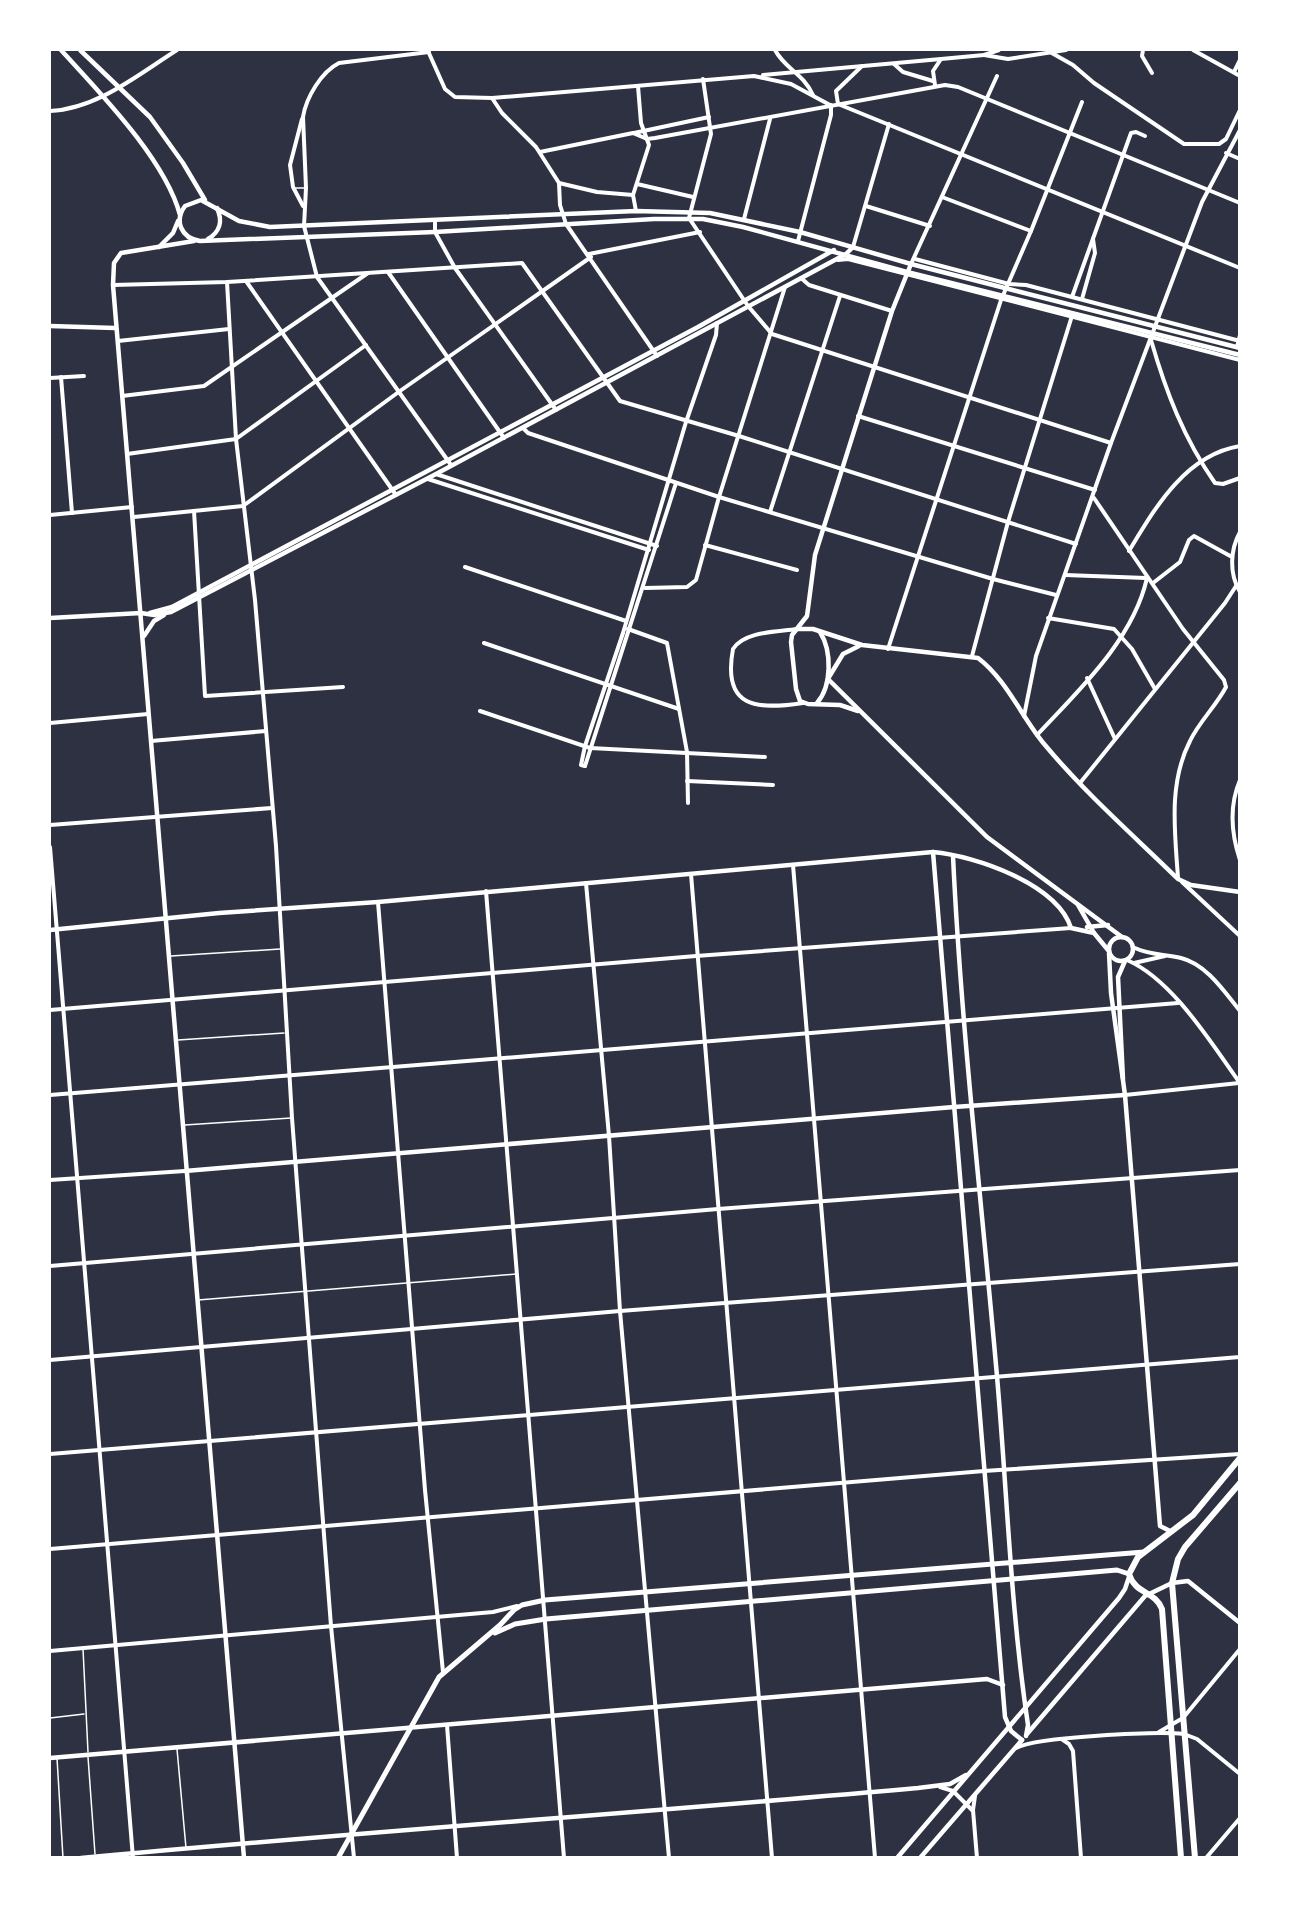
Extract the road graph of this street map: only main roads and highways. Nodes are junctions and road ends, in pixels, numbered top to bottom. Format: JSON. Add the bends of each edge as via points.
{"nodes":[{"id":1,"x":1239,"y":1458,"type":"edge"},
{"id":2,"x":1239,"y":1483,"type":"edge"},
{"id":3,"x":1144,"y":1552,"type":"junction"},
{"id":4,"x":1129,"y":1574,"type":"junction"},
{"id":5,"x":513,"y":1612,"type":"junction"},
{"id":6,"x":528,"y":1621,"type":"junction"},
{"id":7,"x":481,"y":1642,"type":"junction"},
{"id":8,"x":338,"y":1857,"type":"edge"},
{"id":9,"x":1181,"y":1857,"type":"edge"},
{"id":10,"x":1195,"y":1857,"type":"edge"}],
"edges":[{"from":1,"to":3,"type":"highway","via":[[1193,1515]]},
{"from":2,"to":10,"type":"highway","via":[[1185,1547],[1172,1583]]},
{"from":3,"to":4,"type":"highway"},
{"from":3,"to":5,"type":"main road","via":[[545,1600],[522,1605]]},
{"from":4,"to":6,"type":"main road","via":[[1116,1570]]},
{"from":4,"to":9,"type":"highway","via":[[1135,1586],[1150,1594],[1162,1609]]},
{"from":5,"to":6,"type":"main road","via":[[514,1619]]},
{"from":5,"to":7,"type":"main road"},
{"from":6,"to":7,"type":"main road","via":[[508,1626]]},
{"from":7,"to":8,"type":"main road","via":[[443,1672]]}]}
